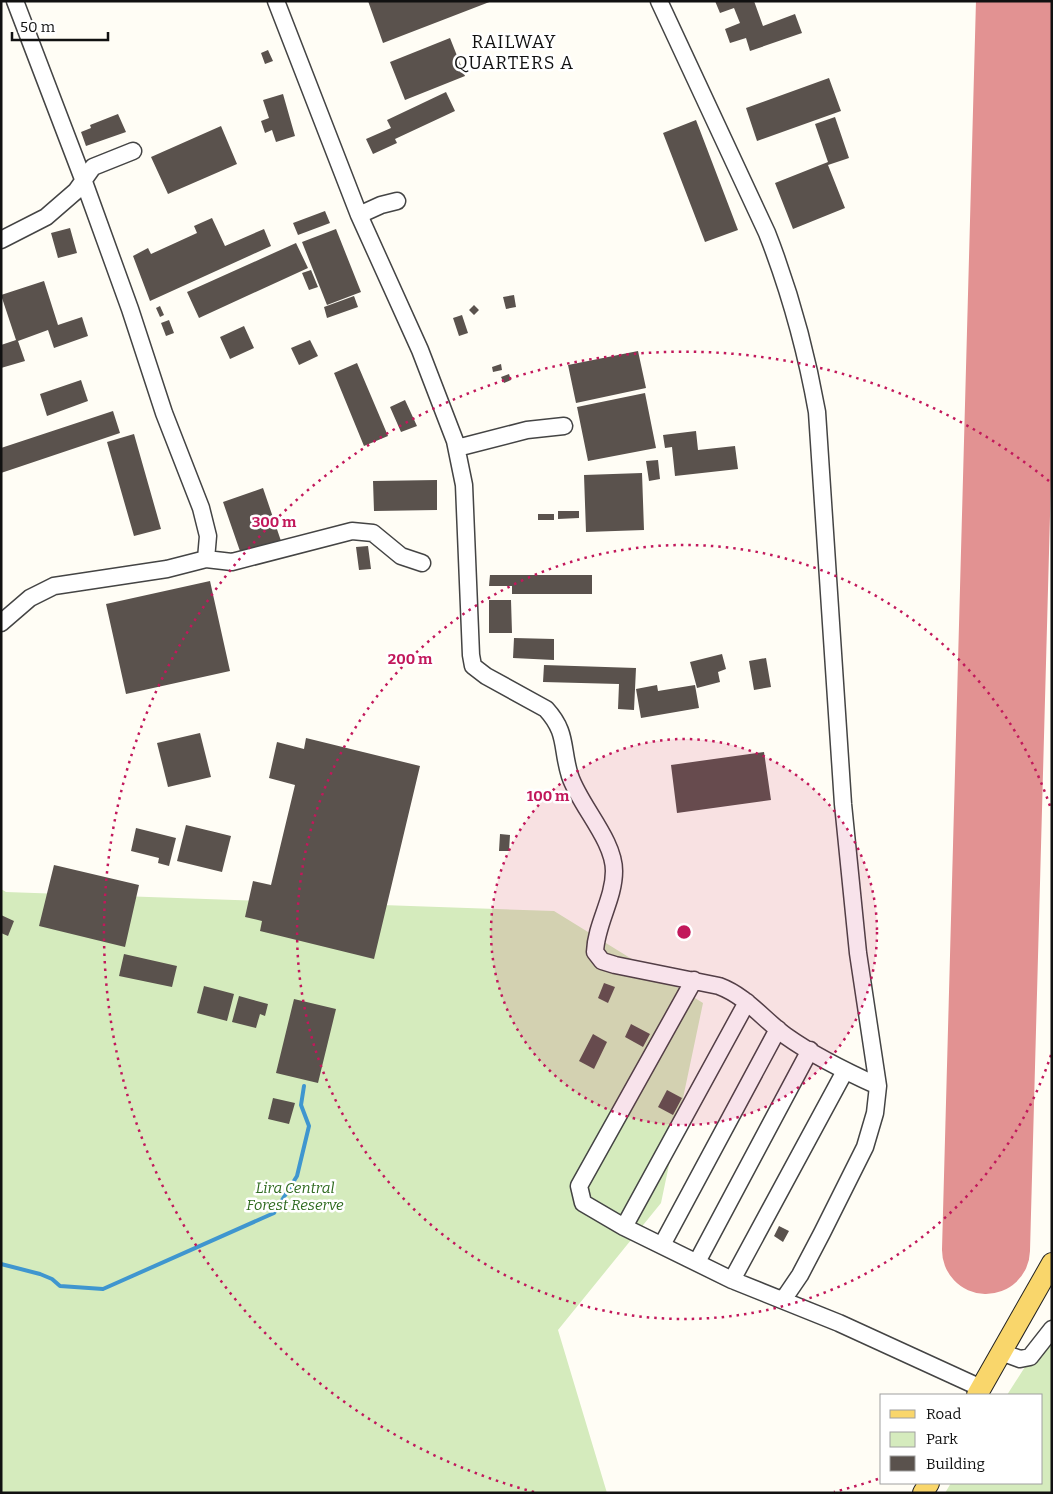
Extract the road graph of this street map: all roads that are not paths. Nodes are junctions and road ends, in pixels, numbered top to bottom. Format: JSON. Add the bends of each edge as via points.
{"nodes":[{"id":1,"x":15,"y":1,"type":"edge"},
{"id":2,"x":276,"y":1,"type":"edge"},
{"id":3,"x":659,"y":1,"type":"edge"},
{"id":4,"x":133,"y":151,"type":"dead end"},
{"id":5,"x":83,"y":179,"type":"junction"},
{"id":6,"x":397,"y":201,"type":"dead end"},
{"id":7,"x":359,"y":215,"type":"junction"},
{"id":8,"x":1,"y":240,"type":"edge"},
{"id":9,"x":564,"y":426,"type":"dead end"},
{"id":10,"x":456,"y":448,"type":"junction"},
{"id":11,"x":206,"y":559,"type":"junction"},
{"id":12,"x":422,"y":563,"type":"dead end"},
{"id":13,"x":1,"y":623,"type":"edge"},
{"id":14,"x":694,"y":980,"type":"junction"},
{"id":15,"x":747,"y":1002,"type":"junction"},
{"id":16,"x":778,"y":1029,"type":"junction"},
{"id":17,"x":810,"y":1050,"type":"junction"},
{"id":18,"x":846,"y":1072,"type":"junction"},
{"id":19,"x":878,"y":1086,"type":"junction"},
{"id":20,"x":624,"y":1227,"type":"junction"},
{"id":21,"x":662,"y":1245,"type":"junction"},
{"id":22,"x":697,"y":1262,"type":"junction"},
{"id":23,"x":1052,"y":1263,"type":"edge"},
{"id":24,"x":732,"y":1280,"type":"junction"},
{"id":25,"x":783,"y":1300,"type":"junction"},
{"id":26,"x":1052,"y":1329,"type":"edge"},
{"id":27,"x":1001,"y":1352,"type":"junction"},
{"id":28,"x":979,"y":1391,"type":"edge"}],
"edges":[{"from":1,"to":5,"type":"street"},
{"from":2,"to":7,"type":"street"},
{"from":3,"to":19,"type":"street","via":[[767,233],[790,293],[808,364],[817,412],[843,804],[858,953]]},
{"from":4,"to":5,"type":"street","via":[[93,168]]},
{"from":5,"to":8,"type":"street","via":[[76,191],[46,216]]},
{"from":5,"to":11,"type":"street","via":[[201,508],[208,536]]},
{"from":6,"to":7,"type":"street"},
{"from":7,"to":10,"type":"street","via":[[420,350]]},
{"from":9,"to":10,"type":"street","via":[[527,430]]},
{"from":10,"to":14,"type":"street","via":[[464,485],[474,666],[552,715],[560,728],[570,776],[614,860],[610,900],[595,940],[595,952],[602,961],[615,965]]},
{"from":11,"to":12,"type":"street","via":[[232,562],[352,531],[373,533],[401,556]]},
{"from":11,"to":13,"type":"street","via":[[167,569],[54,586],[30,598]]},
{"from":14,"to":15,"type":"street","via":[[734,991]]},
{"from":14,"to":20,"type":"street","via":[[579,1186],[583,1203]]},
{"from":15,"to":16,"type":"street"},
{"from":15,"to":20,"type":"street"},
{"from":16,"to":17,"type":"street"},
{"from":16,"to":21,"type":"street"},
{"from":17,"to":18,"type":"street"},
{"from":17,"to":22,"type":"street"},
{"from":18,"to":19,"type":"street"},
{"from":18,"to":24,"type":"street"},
{"from":19,"to":25,"type":"street","via":[[875,1113],[865,1147],[805,1266]]},
{"from":20,"to":21,"type":"street"},
{"from":21,"to":22,"type":"street"},
{"from":22,"to":24,"type":"street"},
{"from":23,"to":27,"type":"main road"},
{"from":24,"to":25,"type":"street"},
{"from":25,"to":28,"type":"street"},
{"from":26,"to":27,"type":"street","via":[[1030,1357],[1020,1359]]},
{"from":27,"to":28,"type":"main road"}]}
